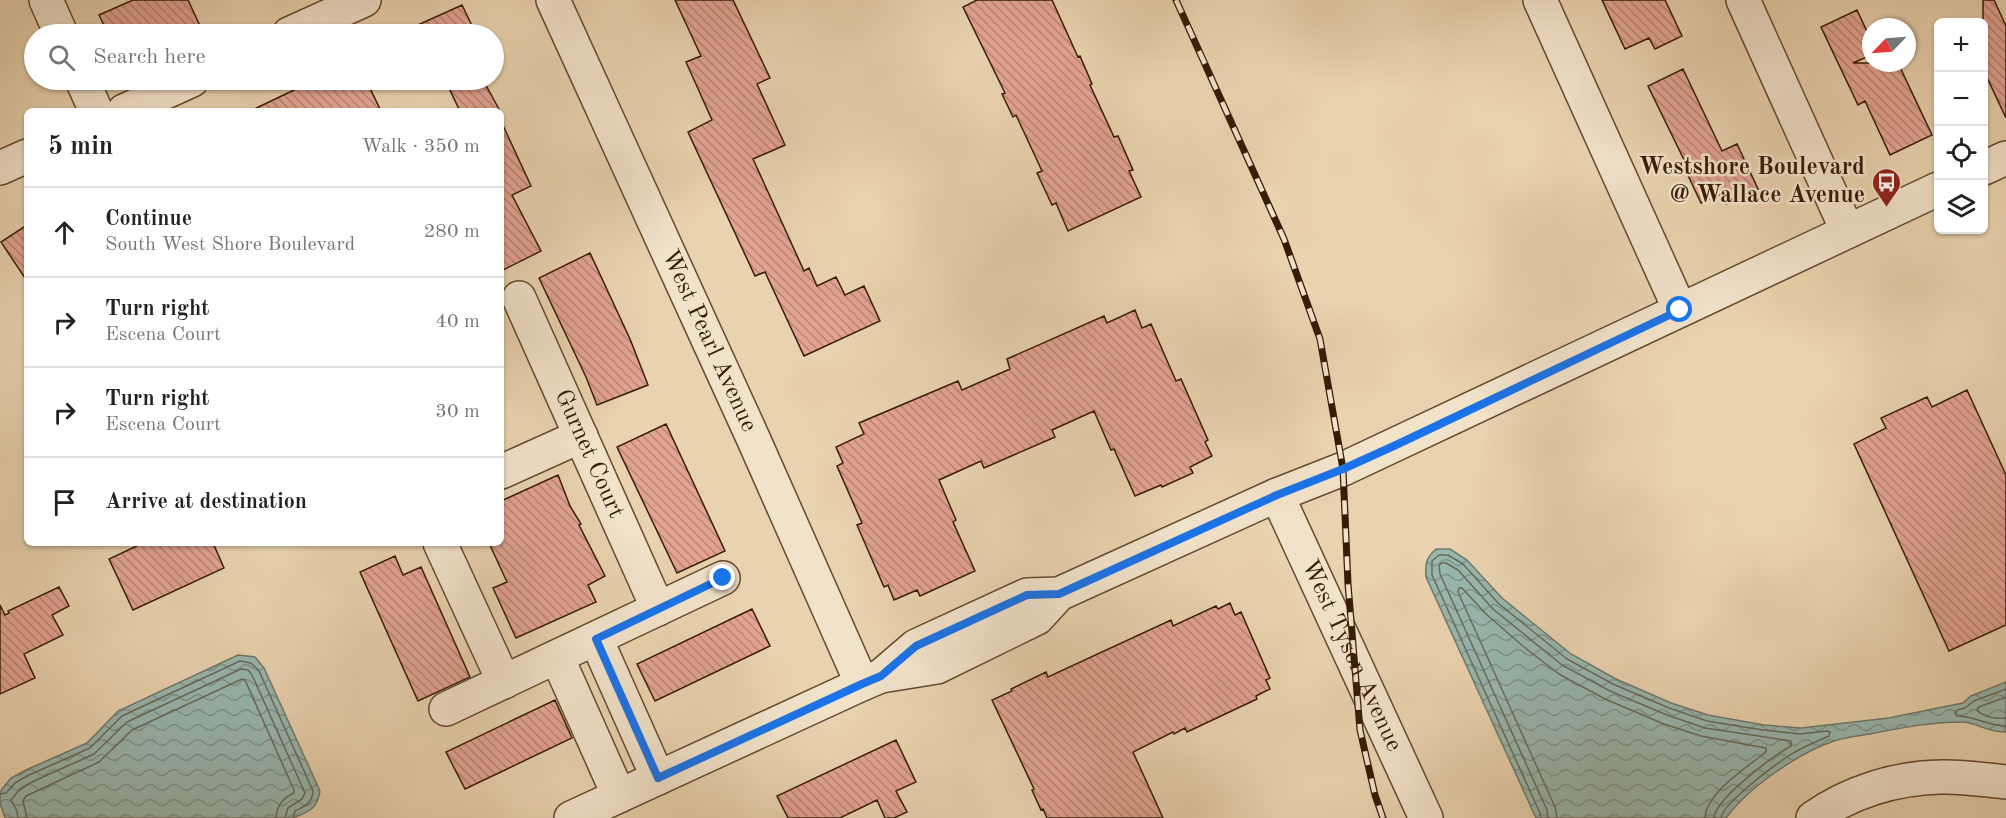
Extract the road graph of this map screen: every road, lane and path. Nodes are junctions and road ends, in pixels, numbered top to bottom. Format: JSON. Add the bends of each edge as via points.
{"nodes":[{"id":1,"x":46,"y":0,"type":"edge"},
{"id":2,"x":364,"y":0,"type":"edge"},
{"id":3,"x":554,"y":0,"type":"edge"},
{"id":4,"x":1540,"y":0,"type":"edge"},
{"id":5,"x":1743,"y":0,"type":"edge"},
{"id":6,"x":57,"y":24,"type":"edge"},
{"id":7,"x":311,"y":24,"type":"edge"},
{"id":8,"x":87,"y":90,"type":"edge"},
{"id":9,"x":170,"y":90,"type":"edge"},
{"id":10,"x":95,"y":108,"type":"edge"},
{"id":11,"x":131,"y":108,"type":"edge"},
{"id":12,"x":24,"y":157,"type":"edge"},
{"id":13,"x":2006,"y":158,"type":"edge"},
{"id":14,"x":1988,"y":166,"type":"edge"},
{"id":15,"x":0,"y":168,"type":"edge"},
{"id":16,"x":1934,"y":191,"type":"edge"},
{"id":17,"x":1847,"y":231,"type":"junction"},
{"id":18,"x":519,"y":298,"type":"dead end"},
{"id":19,"x":1680,"y":310,"type":"junction"},
{"id":20,"x":581,"y":436,"type":"junction"},
{"id":21,"x":504,"y":471,"type":"edge"},
{"id":22,"x":1277,"y":495,"type":"junction"},
{"id":23,"x":441,"y":546,"type":"edge"},
{"id":24,"x":723,"y":578,"type":"dead end"},
{"id":25,"x":658,"y":609,"type":"junction"},
{"id":26,"x":596,"y":639,"type":"junction"},
{"id":27,"x":557,"y":657,"type":"junction"},
{"id":28,"x":871,"y":680,"type":"junction"},
{"id":29,"x":504,"y":682,"type":"junction"},
{"id":30,"x":446,"y":709,"type":"dead end"},
{"id":31,"x":658,"y":778,"type":"junction"},
{"id":32,"x":2006,"y":782,"type":"edge"},
{"id":33,"x":620,"y":796,"type":"junction"},
{"id":34,"x":571,"y":818,"type":"edge"},
{"id":35,"x":1426,"y":818,"type":"edge"},
{"id":36,"x":1813,"y":818,"type":"edge"}],
"edges":[{"from":1,"to":6,"type":"street"},
{"from":2,"to":7,"type":"street"},
{"from":3,"to":28,"type":"street","name":"West Pearl Avenue","via":[[748,427]]},
{"from":4,"to":19,"type":"street"},
{"from":5,"to":17,"type":"street"},
{"from":8,"to":10,"type":"street"},
{"from":9,"to":11,"type":"street"},
{"from":12,"to":15,"type":"street"},
{"from":13,"to":14,"type":"street"},
{"from":16,"to":17,"type":"street"},
{"from":17,"to":19,"type":"street"},
{"from":18,"to":20,"type":"street","name":"Gurnet Court"},
{"from":19,"to":22,"type":"street","via":[[1364,460]]},
{"from":20,"to":21,"type":"street"},
{"from":20,"to":25,"type":"street","name":"Gurnet Court"},
{"from":22,"to":28,"type":"street","via":[[1059,594],[1027,595],[916,646]]},
{"from":22,"to":35,"type":"street","name":"West Tyson Avenue"},
{"from":23,"to":29,"type":"street"},
{"from":24,"to":25,"type":"street"},
{"from":25,"to":26,"type":"street"},
{"from":26,"to":27,"type":"street"},
{"from":26,"to":31,"type":"street"},
{"from":27,"to":29,"type":"street"},
{"from":27,"to":33,"type":"street"},
{"from":28,"to":31,"type":"street"},
{"from":29,"to":30,"type":"street"},
{"from":31,"to":33,"type":"street"},
{"from":32,"to":36,"type":"street","via":[[1941,777],[1903,780],[1863,791]]},
{"from":33,"to":34,"type":"street"}]}
